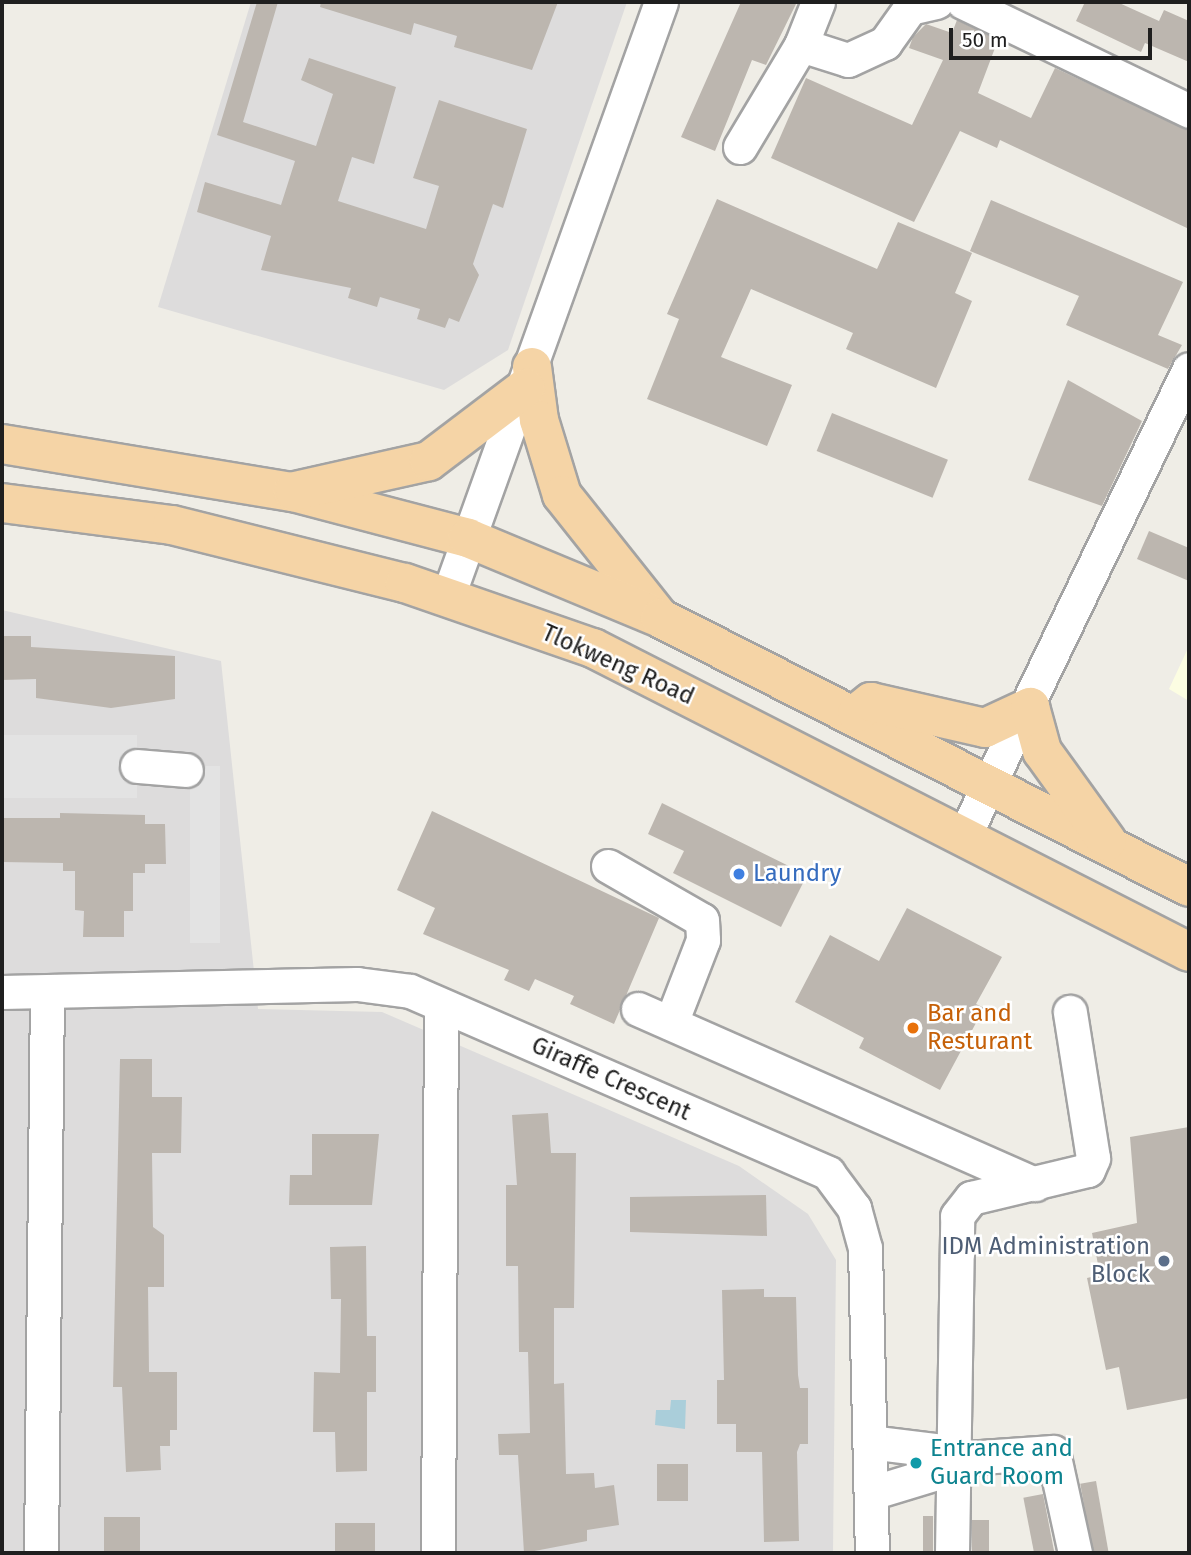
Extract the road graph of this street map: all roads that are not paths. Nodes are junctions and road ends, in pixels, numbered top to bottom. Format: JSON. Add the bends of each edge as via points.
{"nodes":[{"id":1,"x":661,"y":2,"type":"edge"},
{"id":2,"x":818,"y":2,"type":"edge"},
{"id":3,"x":936,"y":2,"type":"edge"},
{"id":4,"x":963,"y":2,"type":"edge"},
{"id":5,"x":802,"y":45,"type":"junction"},
{"id":6,"x":1189,"y":110,"type":"edge"},
{"id":7,"x":740,"y":147,"type":"dead end"},
{"id":8,"x":1189,"y":369,"type":"edge"},
{"id":9,"x":529,"y":378,"type":"junction"},
{"id":10,"x":2,"y":444,"type":"edge"},
{"id":11,"x":293,"y":492,"type":"junction"},
{"id":12,"x":2,"y":503,"type":"edge"},
{"id":13,"x":468,"y":538,"type":"junction"},
{"id":14,"x":448,"y":596,"type":"junction"},
{"id":15,"x":660,"y":618,"type":"junction"},
{"id":16,"x":1030,"y":707,"type":"junction"},
{"id":17,"x":855,"y":714,"type":"junction"},
{"id":18,"x":137,"y":766,"type":"dead end"},
{"id":19,"x":186,"y":771,"type":"dead end"},
{"id":20,"x":991,"y":785,"type":"junction"},
{"id":21,"x":964,"y":835,"type":"junction"},
{"id":22,"x":1109,"y":845,"type":"junction"},
{"id":23,"x":608,"y":866,"type":"dead end"},
{"id":24,"x":1189,"y":887,"type":"edge"},
{"id":25,"x":1189,"y":952,"type":"edge"},
{"id":26,"x":2,"y":992,"type":"edge"},
{"id":27,"x":47,"y":993,"type":"junction"},
{"id":28,"x":440,"y":1005,"type":"junction"},
{"id":29,"x":638,"y":1009,"type":"dead end"},
{"id":30,"x":1070,"y":1012,"type":"dead end"},
{"id":31,"x":671,"y":1023,"type":"junction"},
{"id":32,"x":1035,"y":1184,"type":"junction"},
{"id":33,"x":869,"y":1442,"type":"junction"},
{"id":34,"x":952,"y":1459,"type":"junction"},
{"id":35,"x":871,"y":1493,"type":"junction"},
{"id":36,"x":41,"y":1553,"type":"edge"},
{"id":37,"x":438,"y":1553,"type":"edge"},
{"id":38,"x":872,"y":1553,"type":"edge"},
{"id":39,"x":952,"y":1553,"type":"edge"},
{"id":40,"x":1075,"y":1553,"type":"edge"}],
"edges":[{"from":1,"to":9,"type":"street"},
{"from":2,"to":5,"type":"street"},
{"from":3,"to":5,"type":"street","via":[[909,8],[885,43],[848,60]]},
{"from":4,"to":6,"type":"street"},
{"from":5,"to":7,"type":"street"},
{"from":8,"to":16,"type":"street"},
{"from":9,"to":11,"type":"main road","via":[[429,461]]},
{"from":9,"to":13,"type":"street"},
{"from":9,"to":15,"type":"main road","via":[[562,495]]},
{"from":10,"to":11,"type":"main road"},
{"from":11,"to":13,"type":"main road"},
{"from":12,"to":14,"type":"main road","name":"Tlokweng Road","via":[[172,525]]},
{"from":13,"to":14,"type":"street"},
{"from":13,"to":15,"type":"main road"},
{"from":14,"to":21,"type":"main road","name":"Tlokweng Road","via":[[593,648]]},
{"from":15,"to":17,"type":"main road"},
{"from":16,"to":17,"type":"main road","via":[[985,728],[871,702]]},
{"from":16,"to":20,"type":"street"},
{"from":16,"to":22,"type":"main road","via":[[1042,751]]},
{"from":17,"to":20,"type":"main road"},
{"from":18,"to":19,"type":"street"},
{"from":20,"to":21,"type":"street"},
{"from":20,"to":22,"type":"main road"},
{"from":21,"to":25,"type":"main road","name":"Tlokweng Road"},
{"from":22,"to":24,"type":"main road"},
{"from":23,"to":31,"type":"street","via":[[702,920],[703,940]]},
{"from":26,"to":27,"type":"street","name":"Giraffe Crescent"},
{"from":27,"to":28,"type":"street","name":"Giraffe Crescent","via":[[357,984],[410,991]]},
{"from":27,"to":36,"type":"street"},
{"from":28,"to":33,"type":"street","name":"Giraffe Crescent","via":[[828,1173],[844,1189],[865,1248]]},
{"from":28,"to":37,"type":"street"},
{"from":29,"to":31,"type":"street"},
{"from":30,"to":32,"type":"street","via":[[1093,1158],[1084,1173]]},
{"from":31,"to":32,"type":"street"},
{"from":32,"to":34,"type":"street","via":[[971,1198],[957,1216]]},
{"from":33,"to":34,"type":"street"},
{"from":33,"to":35,"type":"street","name":"Giraffe Crescent"},
{"from":34,"to":35,"type":"street"},
{"from":34,"to":39,"type":"street"},
{"from":34,"to":40,"type":"street","via":[[1053,1452]]},
{"from":35,"to":38,"type":"street","name":"Giraffe Crescent"}]}
